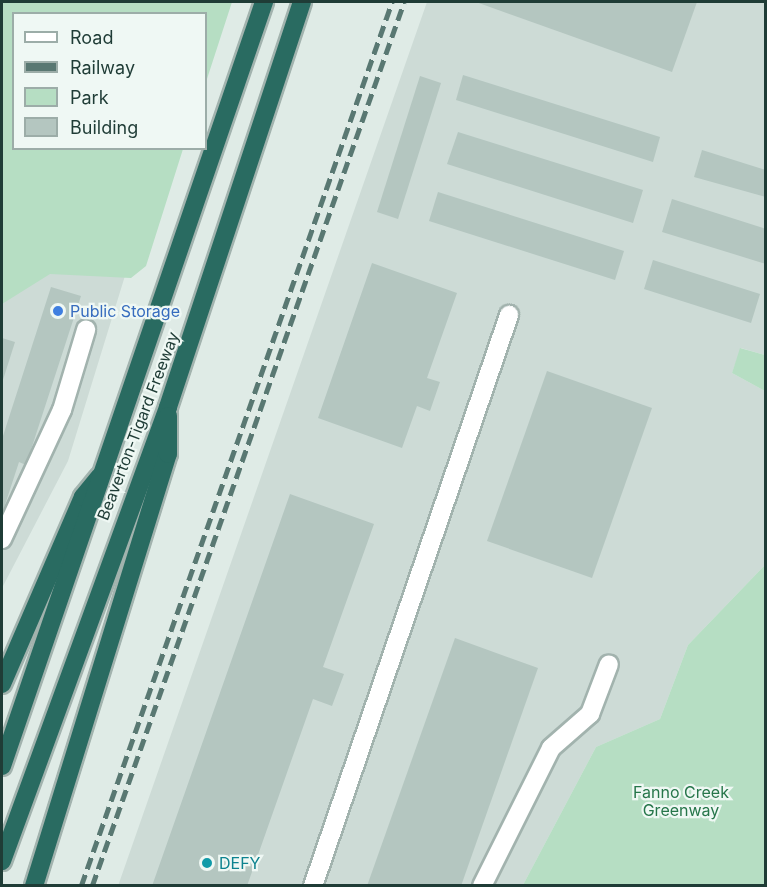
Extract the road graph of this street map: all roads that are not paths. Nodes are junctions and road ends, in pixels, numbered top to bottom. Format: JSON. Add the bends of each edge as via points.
{"nodes":[{"id":1,"x":264,"y":2,"type":"edge"},
{"id":2,"x":302,"y":2,"type":"edge"},
{"id":3,"x":509,"y":315,"type":"dead end"},
{"id":4,"x":86,"y":330,"type":"dead end"},
{"id":5,"x":168,"y":407,"type":"junction"},
{"id":6,"x":102,"y":473,"type":"junction"},
{"id":7,"x":2,"y":539,"type":"edge"},
{"id":8,"x":609,"y":664,"type":"dead end"},
{"id":9,"x":2,"y":684,"type":"edge"},
{"id":10,"x":2,"y":766,"type":"edge"},
{"id":11,"x":2,"y":861,"type":"edge"},
{"id":12,"x":34,"y":885,"type":"edge"},
{"id":13,"x":313,"y":885,"type":"edge"},
{"id":14,"x":482,"y":885,"type":"edge"}],
"edges":[{"from":1,"to":6,"type":"highway","name":"Beaverton-Tigard Freeway"},
{"from":2,"to":5,"type":"highway","name":"Beaverton-Tigard Freeway"},
{"from":3,"to":13,"type":"lane"},
{"from":4,"to":7,"type":"lane","via":[[62,410]]},
{"from":5,"to":11,"type":"highway","name":"Beaverton-Tigard Freeway"},
{"from":5,"to":12,"type":"highway","via":[[168,454]]},
{"from":6,"to":9,"type":"highway","via":[[83,497]]},
{"from":6,"to":10,"type":"highway","name":"Beaverton-Tigard Freeway"},
{"from":8,"to":14,"type":"lane","via":[[590,714],[551,748]]}]}
